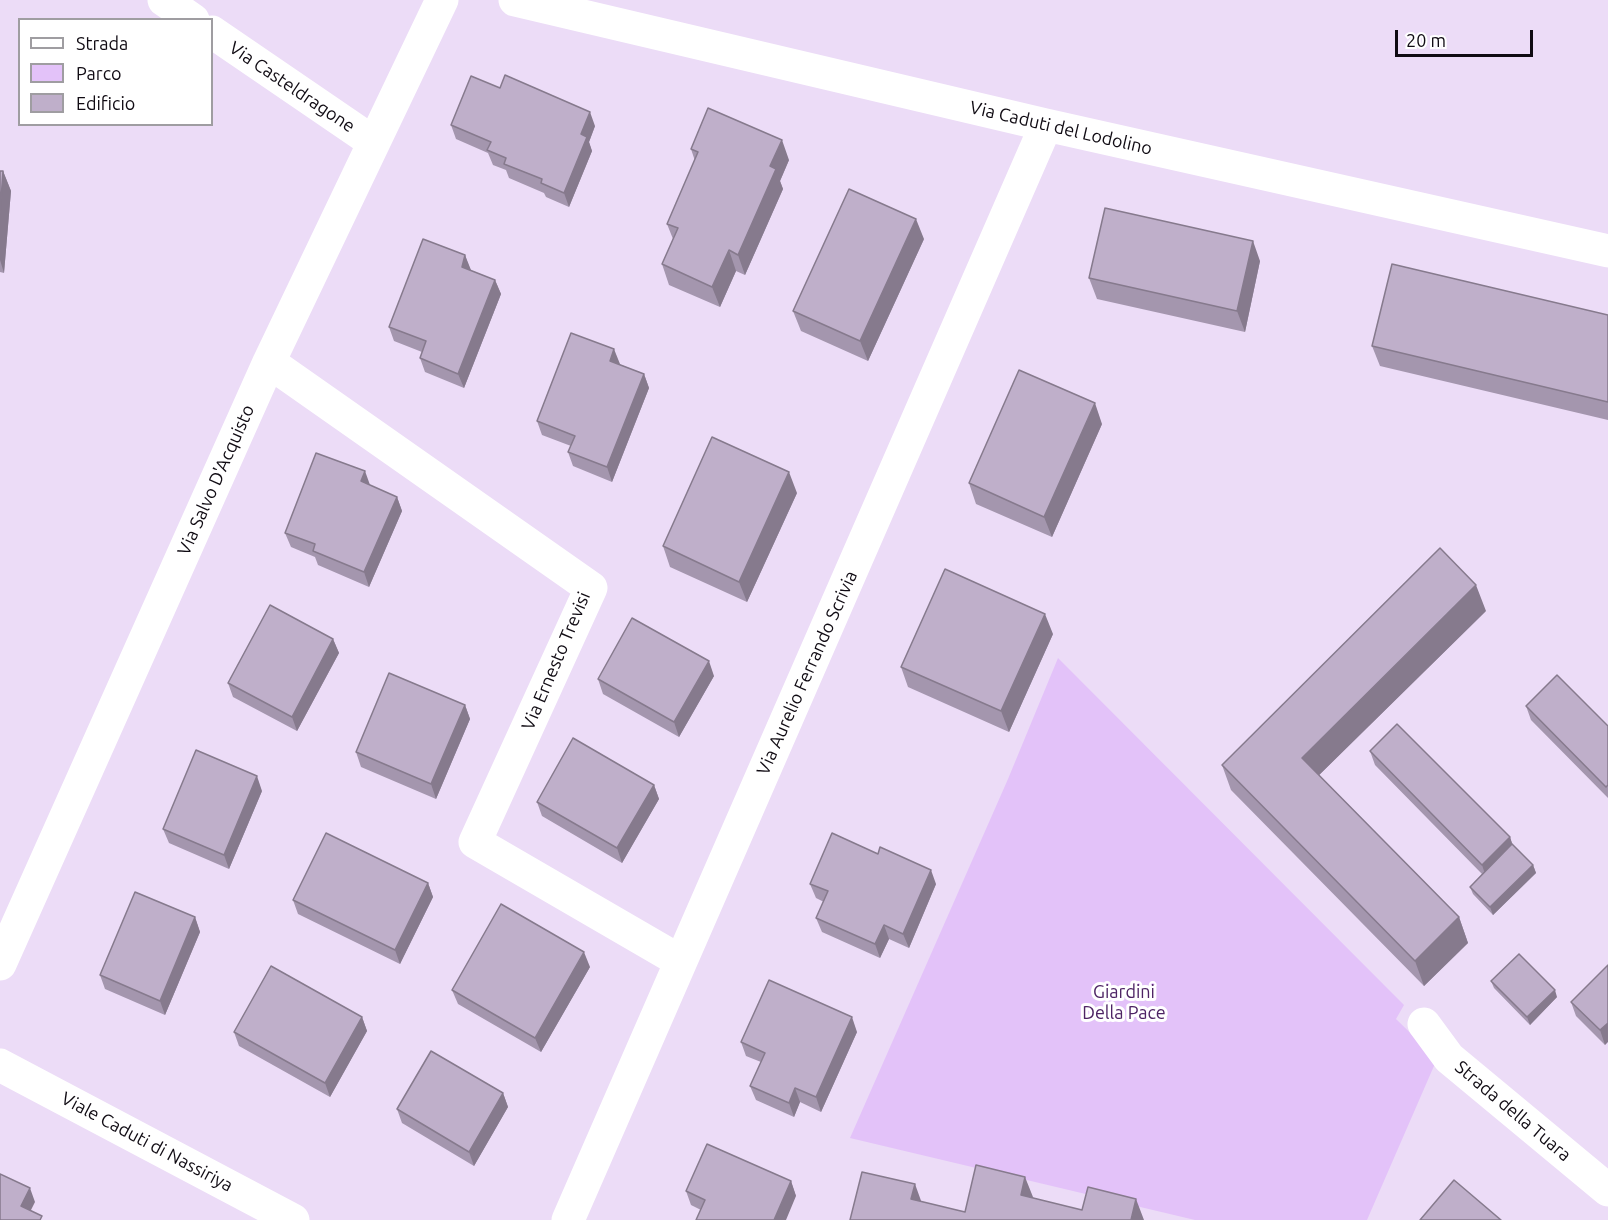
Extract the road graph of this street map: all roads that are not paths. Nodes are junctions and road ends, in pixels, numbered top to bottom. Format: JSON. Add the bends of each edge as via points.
{"nodes":[{"id":1,"x":164,"y":0,"type":"edge"},
{"id":2,"x":442,"y":0,"type":"edge"},
{"id":3,"x":515,"y":0,"type":"edge"},
{"id":4,"x":190,"y":18,"type":"edge"},
{"id":5,"x":213,"y":33,"type":"edge"},
{"id":6,"x":1046,"y":126,"type":"junction"},
{"id":7,"x":373,"y":142,"type":"junction"},
{"id":8,"x":1608,"y":251,"type":"edge"},
{"id":9,"x":269,"y":362,"type":"junction"},
{"id":10,"x":680,"y":961,"type":"junction"},
{"id":11,"x":0,"y":964,"type":"edge"},
{"id":12,"x":1424,"y":1024,"type":"dead end"},
{"id":13,"x":0,"y":1065,"type":"edge"},
{"id":14,"x":1608,"y":1190,"type":"edge"},
{"id":15,"x":289,"y":1219,"type":"edge"},
{"id":16,"x":568,"y":1220,"type":"edge"}],
"edges":[{"from":1,"to":4,"type":"street"},
{"from":2,"to":7,"type":"street","name":"Via Salvo D'Acquisto"},
{"from":3,"to":6,"type":"street","name":"Via Caduti del Lodolino"},
{"from":5,"to":7,"type":"street","name":"Via Casteldragone"},
{"from":6,"to":8,"type":"street","name":"Via Caduti del Lodolino"},
{"from":6,"to":10,"type":"street","name":"Via Aurelio Ferrando Scrivia"},
{"from":7,"to":9,"type":"street","name":"Via Salvo D'Acquisto"},
{"from":9,"to":10,"type":"street","name":"Via Ernesto Trevisi","via":[[591,588],[475,842]]},
{"from":9,"to":11,"type":"street","name":"Via Salvo D'Acquisto"},
{"from":10,"to":16,"type":"street","name":"Via Aurelio Ferrando Scrivia"},
{"from":12,"to":14,"type":"street","name":"Strada della Tuara","via":[[1449,1058]]},
{"from":13,"to":15,"type":"street","name":"Viale Caduti di Nassiriya"}]}
